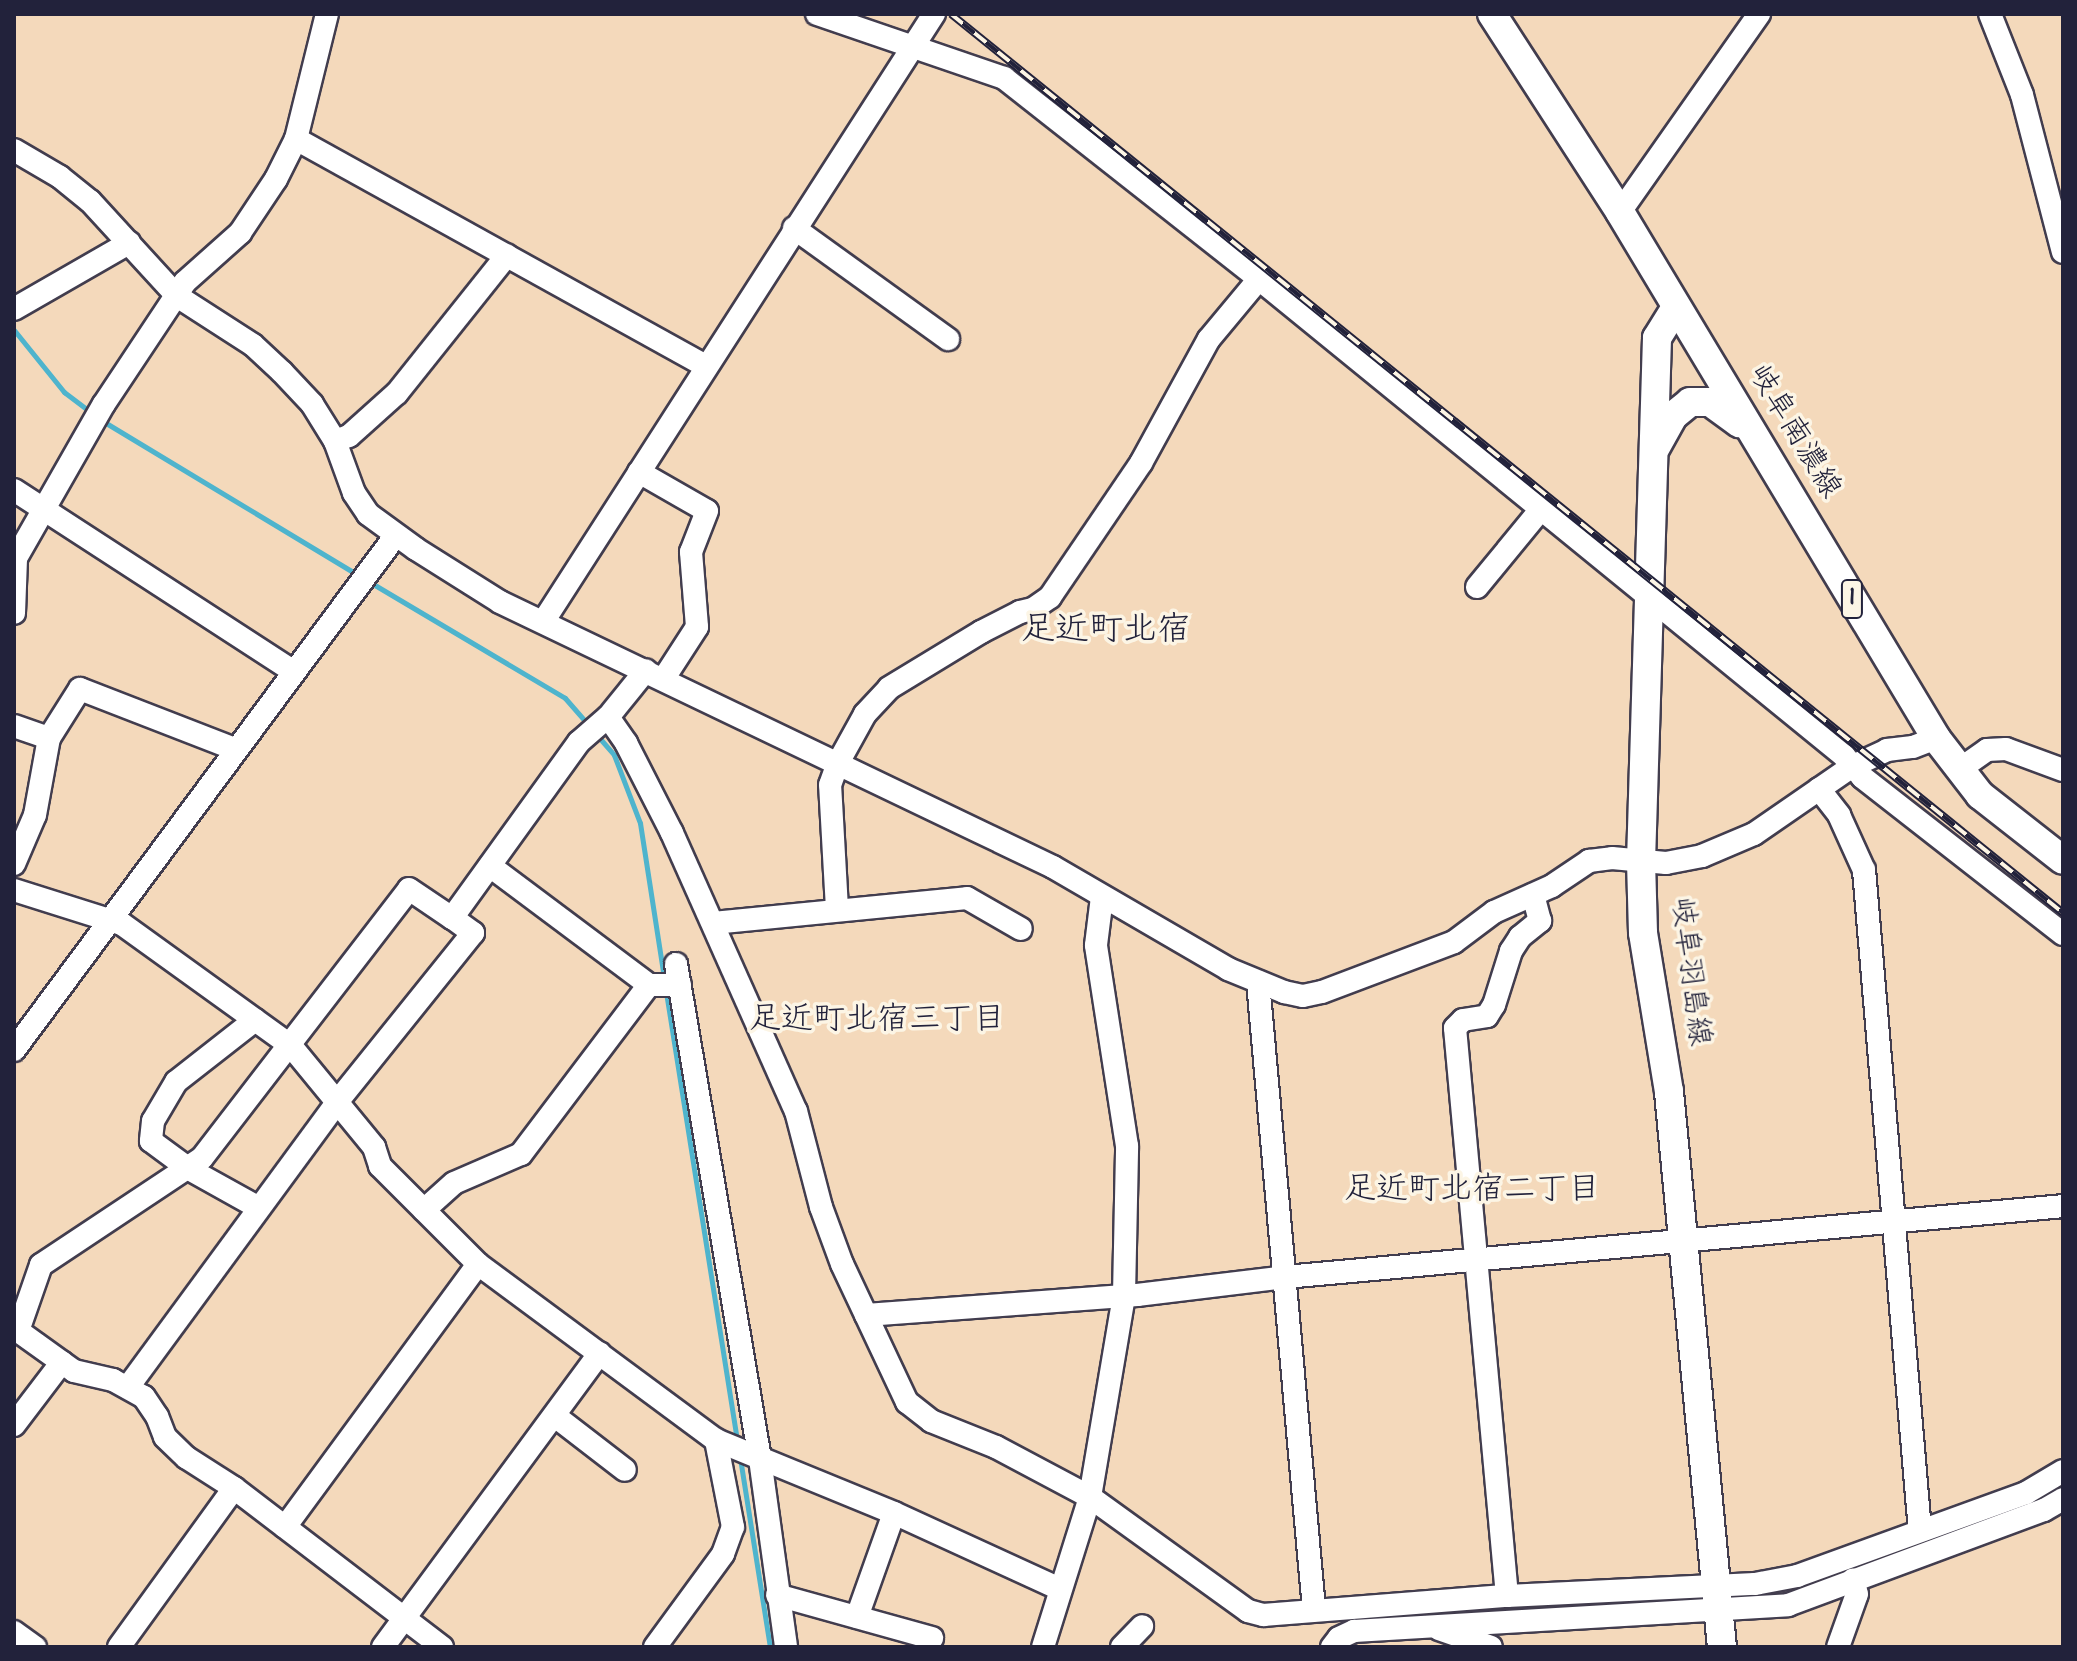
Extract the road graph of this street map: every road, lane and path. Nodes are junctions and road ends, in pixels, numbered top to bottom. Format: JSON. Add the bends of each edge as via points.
{"nodes":[{"id":1,"x":327,"y":14,"type":"edge"},
{"id":2,"x":817,"y":14,"type":"edge"},
{"id":3,"x":934,"y":14,"type":"edge"},
{"id":4,"x":1492,"y":14,"type":"edge"},
{"id":5,"x":1759,"y":14,"type":"edge"},
{"id":6,"x":1990,"y":14,"type":"edge"},
{"id":7,"x":912,"y":46,"type":"junction"},
{"id":8,"x":296,"y":139,"type":"junction"},
{"id":9,"x":14,"y":150,"type":"edge"},
{"id":10,"x":1620,"y":212,"type":"junction"},
{"id":11,"x":794,"y":228,"type":"junction"},
{"id":12,"x":129,"y":243,"type":"junction"},
{"id":13,"x":2063,"y":252,"type":"edge"},
{"id":14,"x":507,"y":255,"type":"junction"},
{"id":15,"x":1259,"y":279,"type":"junction"},
{"id":16,"x":177,"y":296,"type":"junction"},
{"id":17,"x":14,"y":309,"type":"edge"},
{"id":18,"x":1675,"y":309,"type":"junction"},
{"id":19,"x":948,"y":339,"type":"dead end"},
{"id":20,"x":705,"y":366,"type":"junction"},
{"id":21,"x":335,"y":441,"type":"junction"},
{"id":22,"x":1760,"y":443,"type":"junction"},
{"id":23,"x":1653,"y":451,"type":"junction"},
{"id":24,"x":639,"y":472,"type":"junction"},
{"id":25,"x":14,"y":490,"type":"edge"},
{"id":26,"x":1541,"y":509,"type":"junction"},
{"id":27,"x":43,"y":510,"type":"junction"},
{"id":28,"x":396,"y":535,"type":"junction"},
{"id":29,"x":1477,"y":587,"type":"dead end"},
{"id":30,"x":1648,"y":597,"type":"junction"},
{"id":31,"x":14,"y":613,"type":"edge"},
{"id":32,"x":543,"y":622,"type":"junction"},
{"id":33,"x":293,"y":671,"type":"junction"},
{"id":34,"x":655,"y":674,"type":"junction"},
{"id":35,"x":608,"y":717,"type":"junction"},
{"id":36,"x":14,"y":726,"type":"edge"},
{"id":37,"x":49,"y":738,"type":"junction"},
{"id":38,"x":1936,"y":738,"type":"junction"},
{"id":39,"x":235,"y":749,"type":"junction"},
{"id":40,"x":838,"y":763,"type":"junction"},
{"id":41,"x":1851,"y":767,"type":"junction"},
{"id":42,"x":1960,"y":769,"type":"junction"},
{"id":43,"x":2063,"y":770,"type":"edge"},
{"id":44,"x":1819,"y":789,"type":"junction"},
{"id":45,"x":2063,"y":860,"type":"edge"},
{"id":46,"x":1641,"y":861,"type":"junction"},
{"id":47,"x":14,"y":864,"type":"edge"},
{"id":48,"x":490,"y":866,"type":"junction"},
{"id":49,"x":14,"y":890,"type":"edge"},
{"id":50,"x":1533,"y":895,"type":"junction"},
{"id":51,"x":1102,"y":897,"type":"junction"},
{"id":52,"x":837,"y":909,"type":"junction"},
{"id":53,"x":452,"y":918,"type":"junction"},
{"id":54,"x":109,"y":921,"type":"junction"},
{"id":55,"x":713,"y":923,"type":"junction"},
{"id":56,"x":1021,"y":929,"type":"dead end"},
{"id":57,"x":2063,"y":934,"type":"edge"},
{"id":58,"x":1258,"y":982,"type":"junction"},
{"id":59,"x":649,"y":985,"type":"junction"},
{"id":60,"x":255,"y":1020,"type":"junction"},
{"id":61,"x":291,"y":1046,"type":"junction"},
{"id":62,"x":14,"y":1050,"type":"edge"},
{"id":63,"x":337,"y":1102,"type":"junction"},
{"id":64,"x":189,"y":1169,"type":"junction"},
{"id":65,"x":2063,"y":1206,"type":"edge"},
{"id":66,"x":259,"y":1208,"type":"junction"},
{"id":67,"x":424,"y":1210,"type":"junction"},
{"id":68,"x":1892,"y":1221,"type":"junction"},
{"id":69,"x":1684,"y":1239,"type":"junction"},
{"id":70,"x":1476,"y":1259,"type":"junction"},
{"id":71,"x":478,"y":1264,"type":"junction"},
{"id":72,"x":1285,"y":1277,"type":"junction"},
{"id":73,"x":1124,"y":1295,"type":"junction"},
{"id":74,"x":866,"y":1315,"type":"junction"},
{"id":75,"x":16,"y":1329,"type":"edge"},
{"id":76,"x":600,"y":1353,"type":"junction"},
{"id":77,"x":62,"y":1362,"type":"junction"},
{"id":78,"x":128,"y":1387,"type":"junction"},
{"id":79,"x":555,"y":1416,"type":"junction"},
{"id":80,"x":14,"y":1425,"type":"edge"},
{"id":81,"x":716,"y":1440,"type":"junction"},
{"id":82,"x":760,"y":1459,"type":"junction"},
{"id":83,"x":625,"y":1470,"type":"dead end"},
{"id":84,"x":2063,"y":1471,"type":"edge"},
{"id":85,"x":234,"y":1488,"type":"junction"},
{"id":86,"x":1090,"y":1497,"type":"junction"},
{"id":87,"x":2063,"y":1499,"type":"edge"},
{"id":88,"x":894,"y":1513,"type":"junction"},
{"id":89,"x":285,"y":1527,"type":"junction"},
{"id":90,"x":1920,"y":1531,"type":"junction"},
{"id":91,"x":1853,"y":1580,"type":"junction"},
{"id":92,"x":1060,"y":1589,"type":"junction"},
{"id":93,"x":777,"y":1595,"type":"junction"},
{"id":94,"x":1507,"y":1596,"type":"junction"},
{"id":95,"x":1717,"y":1598,"type":"junction"},
{"id":96,"x":1314,"y":1610,"type":"junction"},
{"id":97,"x":857,"y":1617,"type":"junction"},
{"id":98,"x":404,"y":1618,"type":"junction"},
{"id":99,"x":1427,"y":1625,"type":"junction"},
{"id":100,"x":1142,"y":1626,"type":"dead end"},
{"id":101,"x":14,"y":1632,"type":"edge"},
{"id":102,"x":932,"y":1638,"type":"dead end"},
{"id":103,"x":35,"y":1647,"type":"edge"},
{"id":104,"x":119,"y":1647,"type":"edge"},
{"id":105,"x":383,"y":1647,"type":"edge"},
{"id":106,"x":442,"y":1647,"type":"edge"},
{"id":107,"x":655,"y":1647,"type":"edge"},
{"id":108,"x":786,"y":1647,"type":"edge"},
{"id":109,"x":1043,"y":1647,"type":"edge"},
{"id":110,"x":1122,"y":1647,"type":"edge"},
{"id":111,"x":1332,"y":1647,"type":"edge"},
{"id":112,"x":1491,"y":1647,"type":"edge"},
{"id":113,"x":1722,"y":1647,"type":"edge"},
{"id":114,"x":1838,"y":1647,"type":"edge"}],
"edges":[{"from":1,"to":8,"type":"street"},
{"from":2,"to":7,"type":"street"},
{"from":3,"to":7,"type":"street"},
{"from":4,"to":10,"type":"main road","name":"岐阜南濃線","number":"1"},
{"from":5,"to":10,"type":"street"},
{"from":6,"to":13,"type":"street","via":[[2022,95]]},
{"from":7,"to":11,"type":"street"},
{"from":7,"to":15,"type":"street","via":[[1004,78]]},
{"from":8,"to":14,"type":"street"},
{"from":8,"to":16,"type":"street","via":[[240,233],[185,282]]},
{"from":9,"to":12,"type":"street","via":[[70,185]]},
{"from":10,"to":18,"type":"main road","name":"岐阜南濃線","number":"1"},
{"from":11,"to":19,"type":"street"},
{"from":11,"to":20,"type":"street"},
{"from":12,"to":16,"type":"street"},
{"from":12,"to":17,"type":"street"},
{"from":14,"to":20,"type":"street"},
{"from":14,"to":21,"type":"street","via":[[397,393],[349,436]]},
{"from":15,"to":26,"type":"street"},
{"from":15,"to":40,"type":"street","via":[[1209,339],[1134,475],[1050,597],[889,688],[865,714]]},
{"from":16,"to":21,"type":"street","via":[[253,345],[312,404]]},
{"from":16,"to":27,"type":"street","via":[[104,404]]},
{"from":18,"to":22,"type":"main road","name":"岐阜南濃線","number":"1"},
{"from":18,"to":23,"type":"main road","name":"岐阜羽島線","via":[[1657,338]]},
{"from":20,"to":24,"type":"street"},
{"from":21,"to":28,"type":"street","via":[[354,493],[368,514]]},
{"from":22,"to":23,"type":"main road","via":[[1726,411],[1710,402],[1690,402],[1673,416]]},
{"from":22,"to":38,"type":"main road","name":"岐阜南濃線","number":"1"},
{"from":23,"to":30,"type":"main road","name":"岐阜羽島線"},
{"from":24,"to":32,"type":"street"},
{"from":24,"to":34,"type":"street","via":[[707,511],[691,552],[697,627]]},
{"from":25,"to":27,"type":"street"},
{"from":26,"to":29,"type":"street"},
{"from":26,"to":30,"type":"street"},
{"from":27,"to":31,"type":"street","via":[[16,558]]},
{"from":27,"to":33,"type":"street"},
{"from":28,"to":32,"type":"street","via":[[500,602]]},
{"from":28,"to":33,"type":"street"},
{"from":30,"to":41,"type":"street"},
{"from":30,"to":46,"type":"main road","name":"岐阜羽島線"},
{"from":32,"to":34,"type":"street"},
{"from":33,"to":39,"type":"street"},
{"from":34,"to":35,"type":"street"},
{"from":34,"to":40,"type":"street"},
{"from":35,"to":48,"type":"street","via":[[579,742]]},
{"from":35,"to":55,"type":"street","via":[[659,807]]},
{"from":36,"to":37,"type":"street"},
{"from":37,"to":39,"type":"street","via":[[80,689]]},
{"from":37,"to":47,"type":"street","via":[[35,815]]},
{"from":38,"to":41,"type":"street","via":[[1887,750]]},
{"from":38,"to":42,"type":"main road","name":"岐阜南濃線","number":"1"},
{"from":39,"to":54,"type":"street"},
{"from":40,"to":51,"type":"street","via":[[1053,867]]},
{"from":40,"to":52,"type":"street","via":[[830,785]]},
{"from":41,"to":44,"type":"street"},
{"from":41,"to":57,"type":"street"},
{"from":42,"to":43,"type":"street","via":[[1987,750],[2006,749]]},
{"from":42,"to":45,"type":"main road","name":"岐阜南濃線","number":"1","via":[[1980,795]]},
{"from":44,"to":46,"type":"street","via":[[1754,834],[1702,856],[1666,863]]},
{"from":44,"to":68,"type":"street","via":[[1851,837],[1864,870]]},
{"from":46,"to":50,"type":"street","via":[[1589,861]]},
{"from":46,"to":69,"type":"main road","name":"岐阜羽島線","via":[[1643,933],[1669,1092]]},
{"from":48,"to":53,"type":"street"},
{"from":48,"to":59,"type":"street"},
{"from":49,"to":54,"type":"street"},
{"from":50,"to":58,"type":"street","via":[[1494,912],[1454,942],[1322,992],[1303,996]]},
{"from":50,"to":70,"type":"street","via":[[1540,921],[1511,951],[1494,1005],[1487,1016],[1463,1020],[1455,1028]]},
{"from":51,"to":58,"type":"street"},
{"from":51,"to":73,"type":"street","via":[[1096,945],[1127,1146]]},
{"from":52,"to":55,"type":"street"},
{"from":52,"to":56,"type":"street","via":[[967,898]]},
{"from":53,"to":61,"type":"street","via":[[409,889]]},
{"from":53,"to":63,"type":"street","via":[[473,933]]},
{"from":54,"to":60,"type":"street","via":[[122,924]]},
{"from":54,"to":62,"type":"street"},
{"from":55,"to":74,"type":"street","via":[[796,1111],[821,1207]]},
{"from":58,"to":72,"type":"street"},
{"from":59,"to":67,"type":"street","via":[[521,1154],[454,1183]]},
{"from":59,"to":82,"type":"street","via":[[678,974]]},
{"from":60,"to":61,"type":"street"},
{"from":60,"to":64,"type":"street","via":[[176,1082],[153,1121],[151,1141]]},
{"from":61,"to":63,"type":"street"},
{"from":61,"to":64,"type":"street"},
{"from":63,"to":66,"type":"street"},
{"from":63,"to":67,"type":"street","via":[[374,1147],[380,1166]]},
{"from":64,"to":66,"type":"street"},
{"from":64,"to":75,"type":"street","via":[[41,1265]]},
{"from":65,"to":68,"type":"street"},
{"from":66,"to":78,"type":"street"},
{"from":67,"to":71,"type":"street"},
{"from":68,"to":69,"type":"street"},
{"from":68,"to":90,"type":"street"},
{"from":69,"to":70,"type":"street"},
{"from":69,"to":95,"type":"main road","name":"岐阜羽島線"},
{"from":70,"to":72,"type":"street"},
{"from":70,"to":94,"type":"street"},
{"from":71,"to":76,"type":"street"},
{"from":71,"to":89,"type":"street"},
{"from":72,"to":73,"type":"street"},
{"from":72,"to":96,"type":"street"},
{"from":73,"to":74,"type":"street"},
{"from":73,"to":86,"type":"street"},
{"from":74,"to":86,"type":"street","via":[[907,1402],[931,1421],[996,1447]]},
{"from":75,"to":77,"type":"street"},
{"from":76,"to":79,"type":"street"},
{"from":76,"to":81,"type":"street"},
{"from":77,"to":78,"type":"street","via":[[74,1371]]},
{"from":77,"to":80,"type":"street"},
{"from":78,"to":85,"type":"street","via":[[144,1397],[165,1437],[187,1458]]},
{"from":79,"to":83,"type":"street"},
{"from":79,"to":98,"type":"street"},
{"from":81,"to":82,"type":"street"},
{"from":81,"to":107,"type":"street","via":[[733,1527],[723,1554]]},
{"from":82,"to":88,"type":"street"},
{"from":82,"to":93,"type":"street"},
{"from":84,"to":90,"type":"street","via":[[2026,1493]]},
{"from":85,"to":89,"type":"street"},
{"from":85,"to":104,"type":"street"},
{"from":86,"to":92,"type":"street"},
{"from":86,"to":96,"type":"street","via":[[1248,1611],[1263,1615]]},
{"from":87,"to":91,"type":"street"},
{"from":88,"to":92,"type":"street"},
{"from":88,"to":97,"type":"street"},
{"from":89,"to":98,"type":"street"},
{"from":90,"to":95,"type":"street","via":[[1797,1576]]},
{"from":91,"to":95,"type":"street","via":[[1788,1605]]},
{"from":91,"to":114,"type":"street","via":[[1857,1594]]},
{"from":92,"to":109,"type":"street"},
{"from":93,"to":97,"type":"street"},
{"from":93,"to":108,"type":"street"},
{"from":94,"to":95,"type":"street"},
{"from":94,"to":96,"type":"street"},
{"from":95,"to":99,"type":"street"},
{"from":95,"to":113,"type":"main road","name":"岐阜羽島線"},
{"from":97,"to":102,"type":"street"},
{"from":98,"to":105,"type":"street"},
{"from":98,"to":106,"type":"street"},
{"from":99,"to":111,"type":"street","via":[[1354,1631]]},
{"from":99,"to":112,"type":"street"},
{"from":100,"to":110,"type":"street"},
{"from":101,"to":103,"type":"street"}]}
